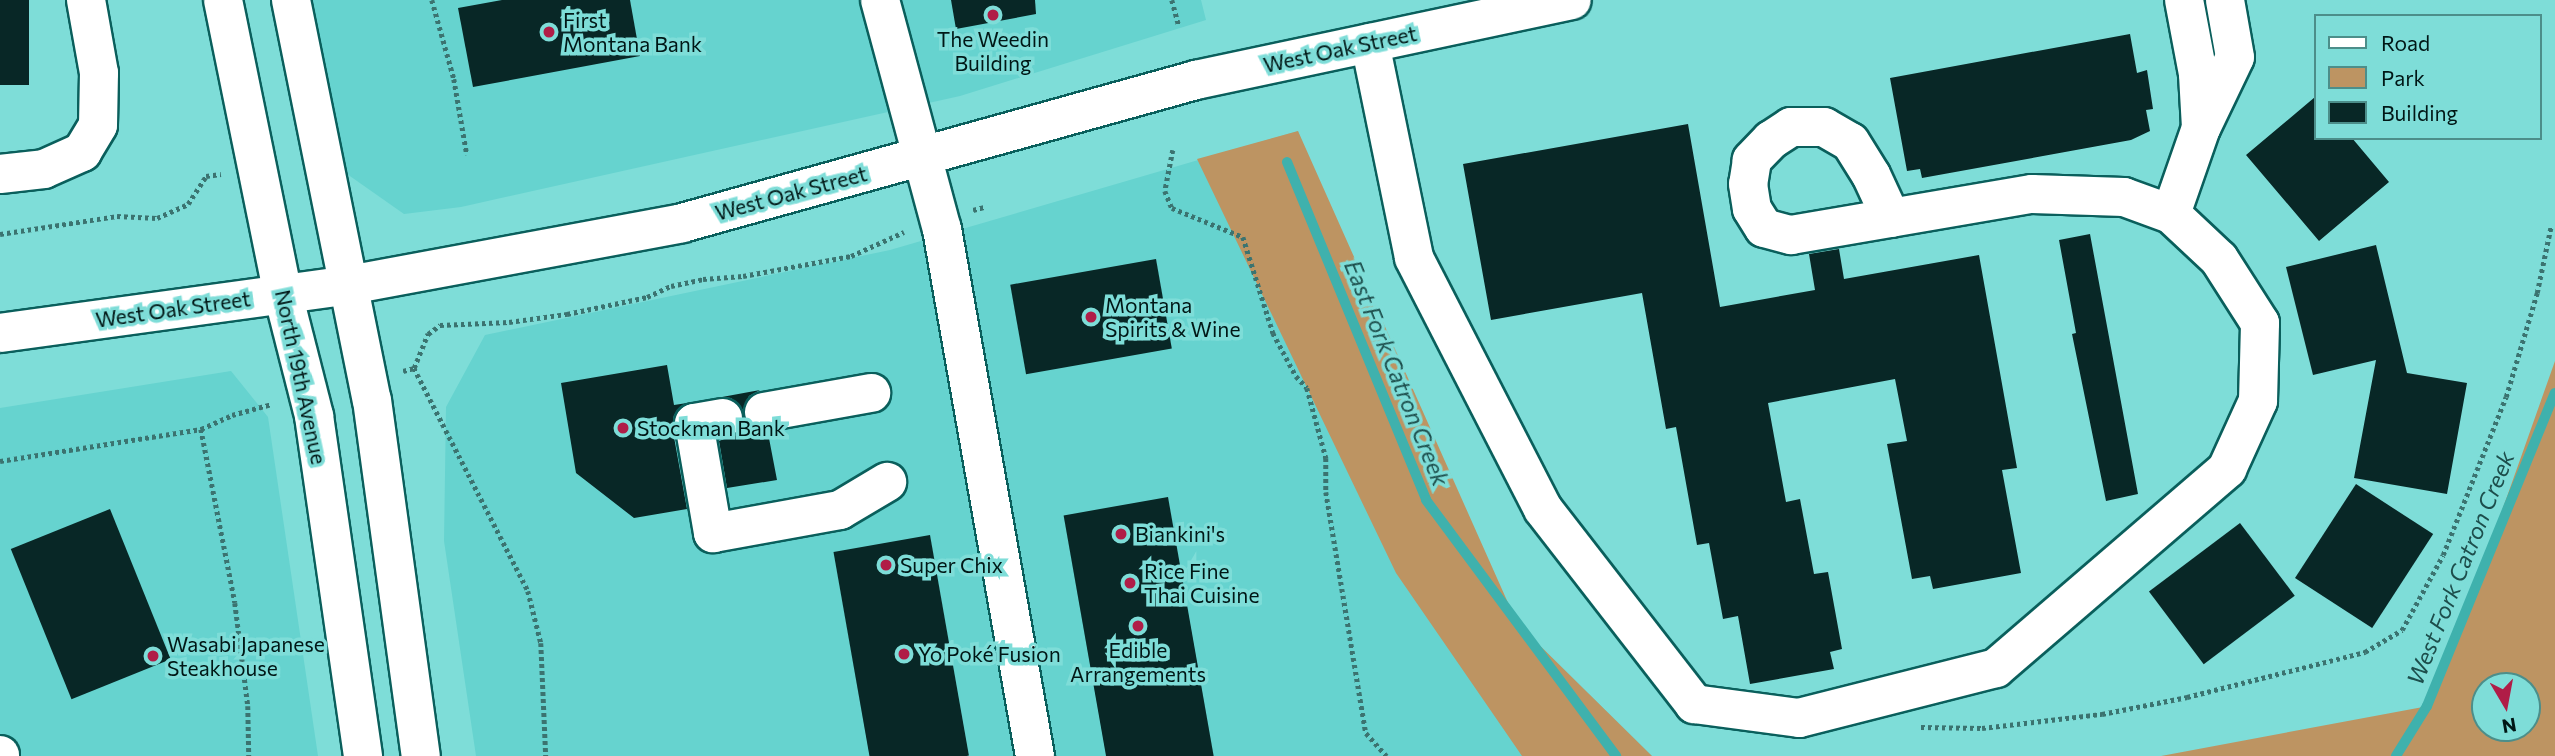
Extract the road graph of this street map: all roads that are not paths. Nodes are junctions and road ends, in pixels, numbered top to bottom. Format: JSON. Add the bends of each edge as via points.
{"nodes":[{"id":1,"x":86,"y":0,"type":"edge"},
{"id":2,"x":223,"y":0,"type":"edge"},
{"id":3,"x":291,"y":0,"type":"edge"},
{"id":4,"x":880,"y":0,"type":"edge"},
{"id":5,"x":1572,"y":0,"type":"edge"},
{"id":6,"x":2184,"y":0,"type":"edge"},
{"id":7,"x":2225,"y":0,"type":"edge"},
{"id":8,"x":1370,"y":43,"type":"junction"},
{"id":9,"x":2201,"y":128,"type":"junction"},
{"id":10,"x":924,"y":156,"type":"junction"},
{"id":11,"x":0,"y":174,"type":"edge"},
{"id":12,"x":2171,"y":214,"type":"junction"},
{"id":13,"x":1891,"y":218,"type":"dead end"},
{"id":14,"x":349,"y":285,"type":"junction"},
{"id":15,"x":283,"y":294,"type":"junction"},
{"id":16,"x":0,"y":333,"type":"edge"},
{"id":17,"x":871,"y":393,"type":"dead end"},
{"id":18,"x":764,"y":412,"type":"dead end"},
{"id":19,"x":723,"y":418,"type":"dead end"},
{"id":20,"x":887,"y":482,"type":"dead end"},
{"id":21,"x":363,"y":756,"type":"edge"},
{"id":22,"x":421,"y":756,"type":"edge"},
{"id":23,"x":1035,"y":756,"type":"edge"}],
"edges":[{"from":1,"to":11,"type":"main road","via":[[99,73],[98,125],[82,152],[44,169]]},
{"from":2,"to":15,"type":"main road","name":"North 19th Avenue"},
{"from":3,"to":14,"type":"main road"},
{"from":4,"to":10,"type":"main road"},
{"from":5,"to":8,"type":"main road","name":"West Oak Street"},
{"from":6,"to":9,"type":"main road","via":[[2198,74]]},
{"from":7,"to":9,"type":"main road","via":[[2235,57]]},
{"from":8,"to":10,"type":"main road","name":"West Oak Street","via":[[1196,80]]},
{"from":8,"to":12,"type":"main road","via":[[1414,258],[1543,509],[1694,704],[1799,718],[1996,668],[2227,469],[2258,401],[2260,323],[2220,259]]},
{"from":9,"to":12,"type":"main road"},
{"from":10,"to":14,"type":"main road","name":"West Oak Street","via":[[682,223]]},
{"from":10,"to":23,"type":"main road","via":[[945,242]]},
{"from":12,"to":13,"type":"main road","via":[[2124,197],[2032,194]]},
{"from":14,"to":15,"type":"main road","name":"West Oak Street"},
{"from":14,"to":22,"type":"main road","via":[[368,380]]},
{"from":15,"to":16,"type":"main road","name":"West Oak Street"},
{"from":15,"to":21,"type":"main road","name":"North 19th Avenue","via":[[309,395]]},
{"from":17,"to":18,"type":"main road"},
{"from":19,"to":20,"type":"main road","via":[[694,424],[713,533],[840,510]]}]}
